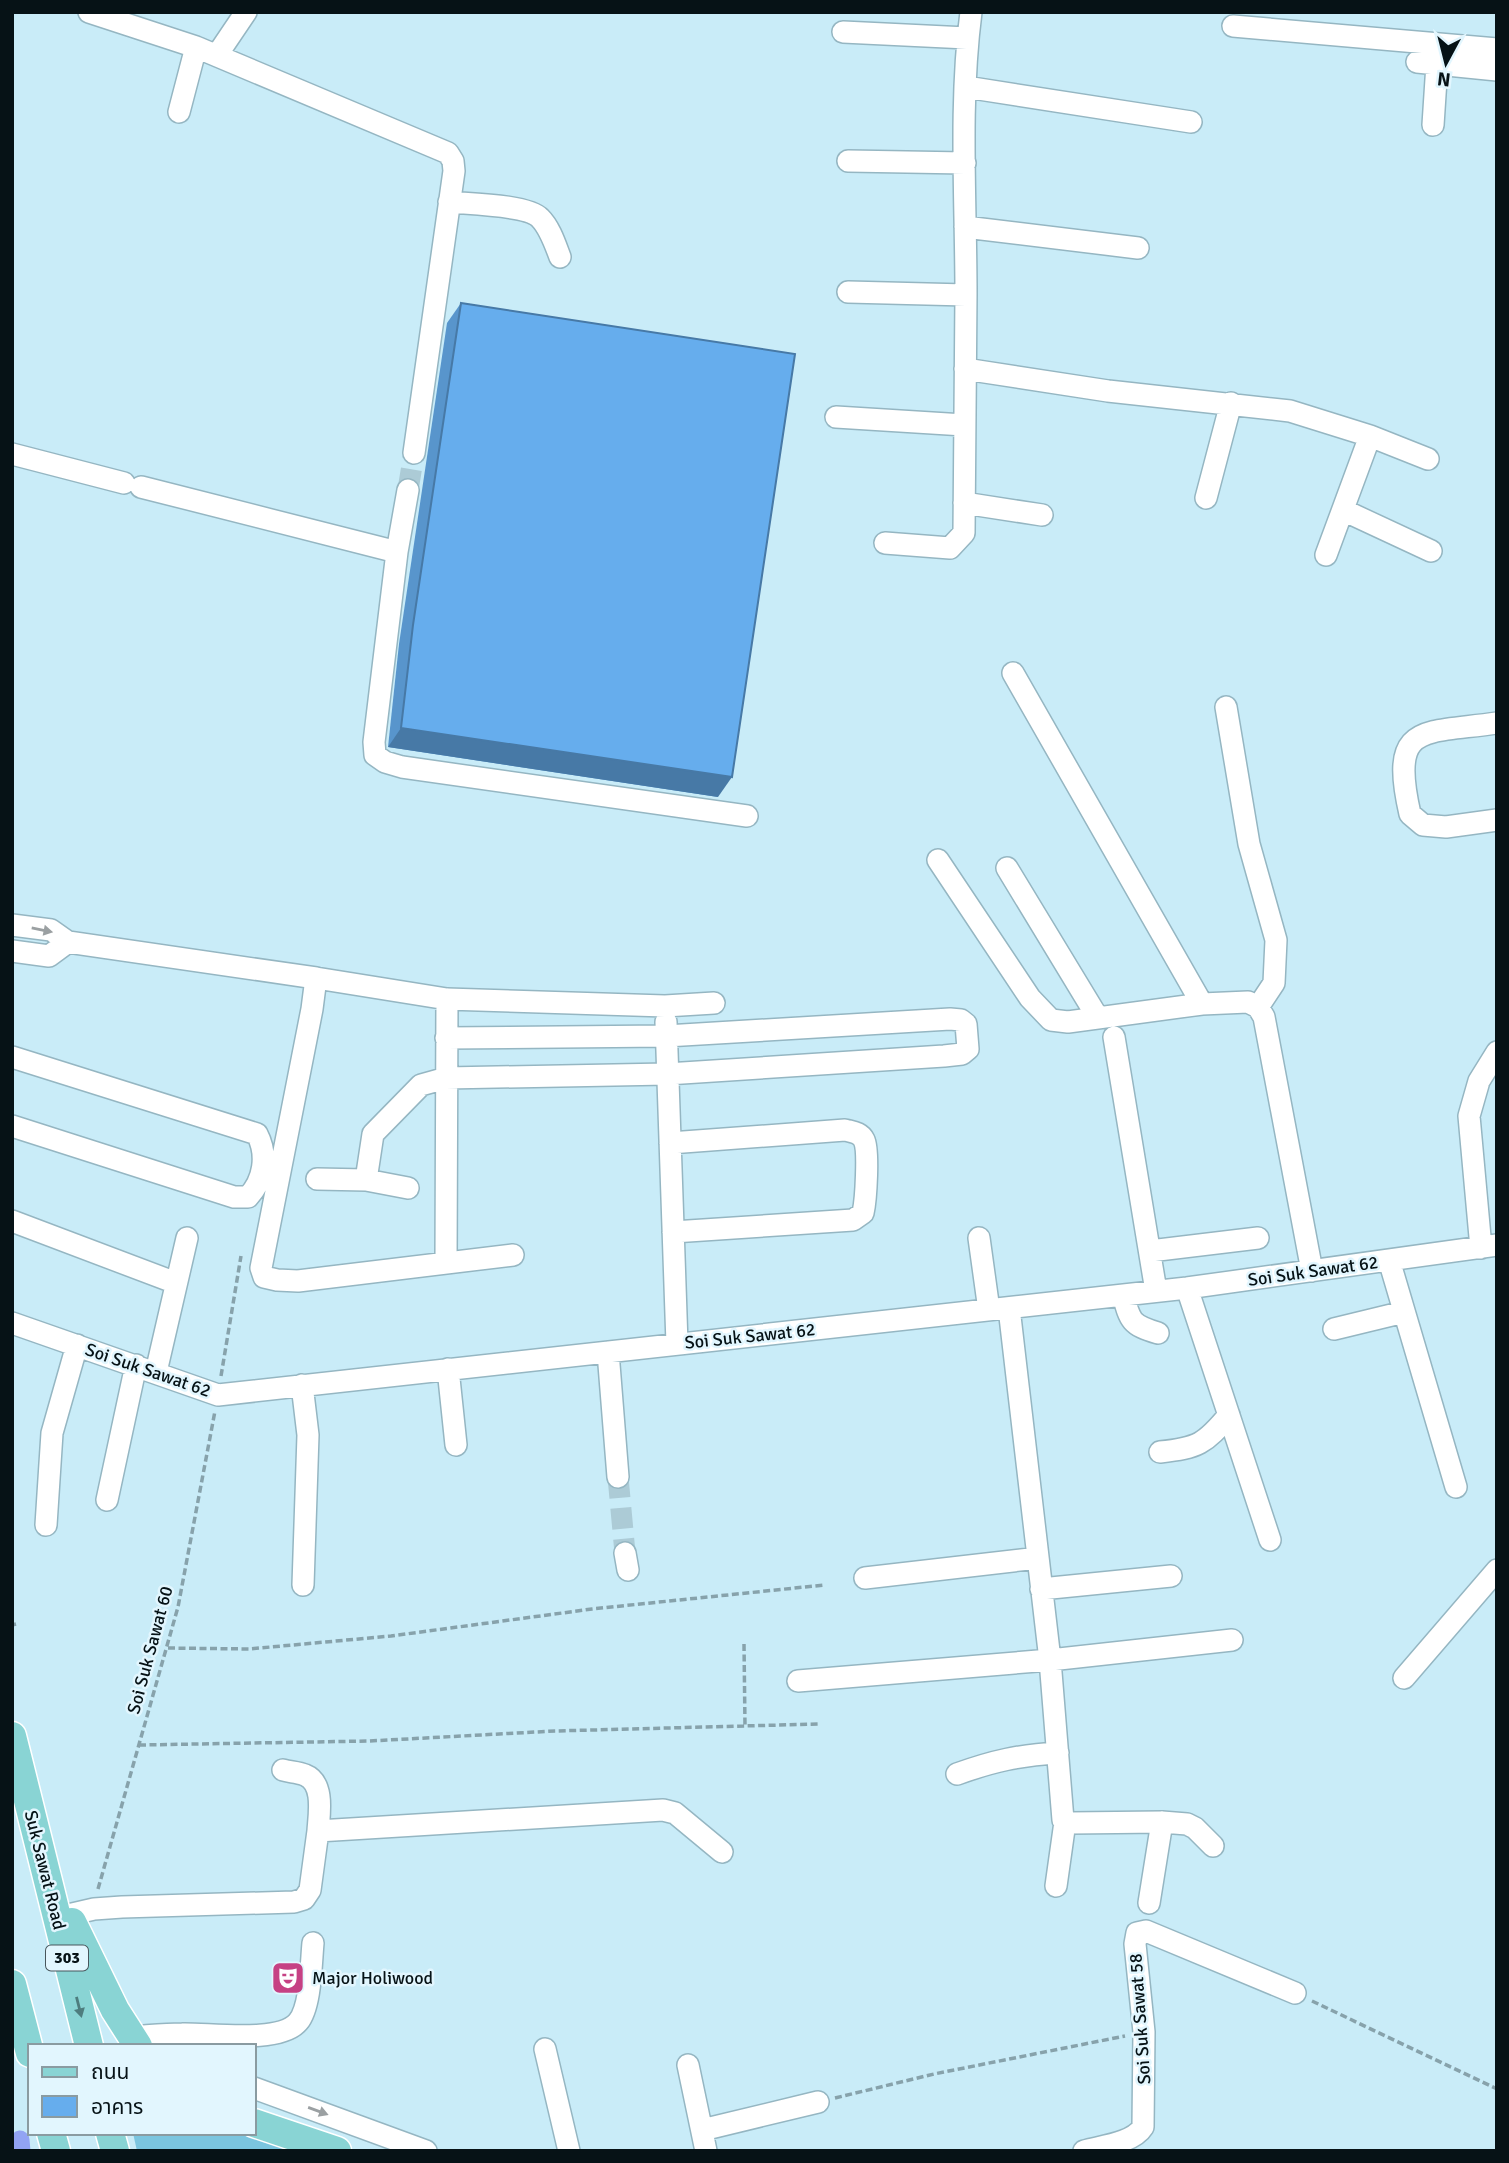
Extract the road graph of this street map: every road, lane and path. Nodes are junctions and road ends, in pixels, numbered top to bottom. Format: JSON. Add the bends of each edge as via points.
{"nodes":[{"id":1,"x":89,"y":12,"type":"edge"},
{"id":2,"x":246,"y":12,"type":"edge"},
{"id":3,"x":971,"y":12,"type":"edge"},
{"id":4,"x":1233,"y":26,"type":"dead end"},
{"id":5,"x":843,"y":32,"type":"dead end"},
{"id":6,"x":967,"y":37,"type":"junction"},
{"id":7,"x":196,"y":47,"type":"junction"},
{"id":8,"x":1497,"y":49,"type":"edge"},
{"id":9,"x":217,"y":55,"type":"junction"},
{"id":10,"x":1497,"y":70,"type":"edge"},
{"id":11,"x":966,"y":87,"type":"junction"},
{"id":12,"x":179,"y":112,"type":"dead end"},
{"id":13,"x":1191,"y":122,"type":"dead end"},
{"id":14,"x":1433,"y":125,"type":"dead end"},
{"id":15,"x":848,"y":161,"type":"dead end"},
{"id":16,"x":965,"y":163,"type":"junction"},
{"id":17,"x":449,"y":202,"type":"junction"},
{"id":18,"x":965,"y":227,"type":"junction"},
{"id":19,"x":1138,"y":248,"type":"dead end"},
{"id":20,"x":560,"y":257,"type":"dead end"},
{"id":21,"x":848,"y":292,"type":"dead end"},
{"id":22,"x":966,"y":295,"type":"junction"},
{"id":23,"x":965,"y":369,"type":"junction"},
{"id":24,"x":1231,"y":403,"type":"junction"},
{"id":25,"x":836,"y":417,"type":"dead end"},
{"id":26,"x":964,"y":425,"type":"junction"},
{"id":27,"x":1370,"y":436,"type":"junction"},
{"id":28,"x":414,"y":453,"type":"tunnel mouth"},
{"id":29,"x":12,"y":454,"type":"edge"},
{"id":30,"x":1428,"y":459,"type":"dead end"},
{"id":31,"x":408,"y":490,"type":"tunnel mouth"},
{"id":32,"x":1206,"y":498,"type":"dead end"},
{"id":33,"x":964,"y":503,"type":"junction"},
{"id":34,"x":1343,"y":510,"type":"junction"},
{"id":35,"x":1042,"y":515,"type":"dead end"},
{"id":36,"x":885,"y":543,"type":"dead end"},
{"id":37,"x":1431,"y":551,"type":"dead end"},
{"id":38,"x":397,"y":552,"type":"junction"},
{"id":39,"x":1326,"y":555,"type":"dead end"},
{"id":40,"x":1013,"y":673,"type":"dead end"},
{"id":41,"x":1226,"y":707,"type":"dead end"},
{"id":42,"x":1497,"y":723,"type":"edge"},
{"id":43,"x":747,"y":816,"type":"dead end"},
{"id":44,"x":1497,"y":820,"type":"edge"},
{"id":45,"x":938,"y":860,"type":"dead end"},
{"id":46,"x":1007,"y":868,"type":"dead end"},
{"id":47,"x":12,"y":925,"type":"edge"},
{"id":48,"x":68,"y":942,"type":"junction"},
{"id":49,"x":12,"y":951,"type":"edge"},
{"id":50,"x":316,"y":978,"type":"junction"},
{"id":51,"x":447,"y":999,"type":"junction"},
{"id":52,"x":713,"y":1003,"type":"dead end"},
{"id":53,"x":1202,"y":1004,"type":"junction"},
{"id":54,"x":666,"y":1006,"type":"junction"},
{"id":55,"x":1258,"y":1007,"type":"junction"},
{"id":56,"x":1098,"y":1018,"type":"junction"},
{"id":57,"x":666,"y":1037,"type":"junction"},
{"id":58,"x":1114,"y":1037,"type":"dead end"},
{"id":59,"x":446,"y":1038,"type":"junction"},
{"id":60,"x":1497,"y":1052,"type":"edge"},
{"id":61,"x":12,"y":1056,"type":"edge"},
{"id":62,"x":667,"y":1074,"type":"junction"},
{"id":63,"x":446,"y":1078,"type":"junction"},
{"id":64,"x":12,"y":1126,"type":"edge"},
{"id":65,"x":670,"y":1143,"type":"junction"},
{"id":66,"x":317,"y":1179,"type":"dead end"},
{"id":67,"x":366,"y":1180,"type":"junction"},
{"id":68,"x":408,"y":1188,"type":"dead end"},
{"id":69,"x":12,"y":1221,"type":"edge"},
{"id":70,"x":673,"y":1233,"type":"junction"},
{"id":71,"x":187,"y":1238,"type":"dead end"},
{"id":72,"x":979,"y":1238,"type":"dead end"},
{"id":73,"x":1258,"y":1238,"type":"dead end"},
{"id":74,"x":1489,"y":1246,"type":"edge"},
{"id":75,"x":1150,"y":1251,"type":"junction"},
{"id":76,"x":513,"y":1255,"type":"dead end"},
{"id":77,"x":241,"y":1256,"type":"dead end"},
{"id":78,"x":1389,"y":1260,"type":"junction"},
{"id":79,"x":446,"y":1263,"type":"junction"},
{"id":80,"x":1312,"y":1271,"type":"junction"},
{"id":81,"x":176,"y":1283,"type":"junction"},
{"id":82,"x":1187,"y":1288,"type":"junction"},
{"id":83,"x":1156,"y":1291,"type":"junction"},
{"id":84,"x":1123,"y":1295,"type":"junction"},
{"id":85,"x":999,"y":1309,"type":"junction"},
{"id":86,"x":1404,"y":1312,"type":"junction"},
{"id":87,"x":12,"y":1323,"type":"edge"},
{"id":88,"x":1334,"y":1329,"type":"dead end"},
{"id":89,"x":1158,"y":1333,"type":"dead end"},
{"id":90,"x":677,"y":1344,"type":"junction"},
{"id":91,"x":77,"y":1345,"type":"junction"},
{"id":92,"x":608,"y":1352,"type":"junction"},
{"id":93,"x":146,"y":1369,"type":"junction"},
{"id":94,"x":448,"y":1369,"type":"junction"},
{"id":95,"x":302,"y":1385,"type":"junction"},
{"id":96,"x":218,"y":1395,"type":"junction"},
{"id":97,"x":1229,"y":1415,"type":"junction"},
{"id":98,"x":456,"y":1445,"type":"dead end"},
{"id":99,"x":1160,"y":1452,"type":"dead end"},
{"id":100,"x":618,"y":1477,"type":"tunnel mouth"},
{"id":101,"x":1456,"y":1487,"type":"dead end"},
{"id":102,"x":107,"y":1500,"type":"dead end"},
{"id":103,"x":46,"y":1525,"type":"dead end"},
{"id":104,"x":1270,"y":1540,"type":"dead end"},
{"id":105,"x":1038,"y":1558,"type":"junction"},
{"id":106,"x":1497,"y":1570,"type":"edge"},
{"id":107,"x":1171,"y":1576,"type":"dead end"},
{"id":108,"x":865,"y":1578,"type":"dead end"},
{"id":109,"x":303,"y":1585,"type":"dead end"},
{"id":110,"x":824,"y":1585,"type":"dead end"},
{"id":111,"x":1041,"y":1589,"type":"junction"},
{"id":112,"x":1232,"y":1640,"type":"dead end"},
{"id":113,"x":744,"y":1644,"type":"dead end"},
{"id":114,"x":168,"y":1648,"type":"junction"},
{"id":115,"x":1050,"y":1660,"type":"junction"},
{"id":116,"x":1404,"y":1678,"type":"dead end"},
{"id":117,"x":798,"y":1681,"type":"dead end"},
{"id":118,"x":818,"y":1724,"type":"dead end"},
{"id":119,"x":745,"y":1726,"type":"junction"},
{"id":120,"x":12,"y":1736,"type":"edge"},
{"id":121,"x":139,"y":1745,"type":"junction"},
{"id":122,"x":1058,"y":1753,"type":"junction"},
{"id":123,"x":283,"y":1770,"type":"dead end"},
{"id":124,"x":957,"y":1774,"type":"dead end"},
{"id":125,"x":19,"y":1789,"type":"edge"},
{"id":126,"x":1065,"y":1822,"type":"junction"},
{"id":127,"x":1162,"y":1822,"type":"junction"},
{"id":128,"x":318,"y":1831,"type":"junction"},
{"id":129,"x":1213,"y":1846,"type":"dead end"},
{"id":130,"x":722,"y":1852,"type":"dead end"},
{"id":131,"x":45,"y":1870,"type":"junction"},
{"id":132,"x":1056,"y":1886,"type":"dead end"},
{"id":133,"x":1149,"y":1903,"type":"dead end"},
{"id":134,"x":81,"y":1912,"type":"junction"},
{"id":135,"x":313,"y":1943,"type":"dead end"},
{"id":136,"x":12,"y":1984,"type":"edge"},
{"id":137,"x":1295,"y":1993,"type":"joint"},
{"id":138,"x":16,"y":2018,"type":"edge"},
{"id":139,"x":1144,"y":2032,"type":"junction"},
{"id":140,"x":141,"y":2038,"type":"edge"},
{"id":141,"x":88,"y":2044,"type":"edge"},
{"id":142,"x":28,"y":2048,"type":"edge"},
{"id":143,"x":545,"y":2049,"type":"dead end"},
{"id":144,"x":688,"y":2064,"type":"dead end"},
{"id":145,"x":256,"y":2089,"type":"edge"},
{"id":146,"x":1497,"y":2089,"type":"edge"},
{"id":147,"x":818,"y":2102,"type":"joint"},
{"id":148,"x":256,"y":2124,"type":"edge"},
{"id":149,"x":702,"y":2130,"type":"junction"},
{"id":150,"x":1111,"y":2147,"type":"edge"},
{"id":151,"x":337,"y":2151,"type":"edge"},
{"id":152,"x":426,"y":2151,"type":"edge"},
{"id":153,"x":569,"y":2151,"type":"edge"},
{"id":154,"x":706,"y":2151,"type":"edge"},
{"id":155,"x":1084,"y":2151,"type":"edge"}],
"edges":[{"from":1,"to":7,"type":"street"},
{"from":2,"to":9,"type":"street"},
{"from":3,"to":6,"type":"street"},
{"from":4,"to":8,"type":"street"},
{"from":5,"to":6,"type":"street"},
{"from":6,"to":11,"type":"street"},
{"from":7,"to":9,"type":"street"},
{"from":7,"to":12,"type":"street"},
{"from":9,"to":17,"type":"street","via":[[448,153],[454,170]]},
{"from":10,"to":14,"type":"street","via":[[1427,63]]},
{"from":11,"to":13,"type":"street"},
{"from":11,"to":16,"type":"street"},
{"from":15,"to":16,"type":"street"},
{"from":16,"to":18,"type":"street"},
{"from":17,"to":20,"type":"street","via":[[539,215]]},
{"from":17,"to":28,"type":"street"},
{"from":18,"to":19,"type":"street"},
{"from":18,"to":22,"type":"street"},
{"from":21,"to":22,"type":"street"},
{"from":22,"to":23,"type":"street"},
{"from":23,"to":24,"type":"street","via":[[1108,391]]},
{"from":23,"to":26,"type":"street"},
{"from":24,"to":27,"type":"street","via":[[1290,411]]},
{"from":24,"to":32,"type":"street"},
{"from":25,"to":26,"type":"street"},
{"from":26,"to":33,"type":"street"},
{"from":27,"to":30,"type":"street"},
{"from":27,"to":34,"type":"street"},
{"from":29,"to":38,"type":"street"},
{"from":31,"to":38,"type":"street"},
{"from":33,"to":35,"type":"street"},
{"from":33,"to":36,"type":"street","via":[[964,533],[950,548]]},
{"from":34,"to":37,"type":"street"},
{"from":34,"to":39,"type":"street"},
{"from":38,"to":43,"type":"street","via":[[375,755],[401,766]]},
{"from":40,"to":53,"type":"street"},
{"from":41,"to":55,"type":"street","via":[[1249,844],[1276,940],[1274,984]]},
{"from":42,"to":44,"type":"street","via":[[1423,734],[1409,743],[1403,758],[1410,814],[1423,825],[1446,827]]},
{"from":45,"to":56,"type":"street","via":[[1042,1012],[1051,1020]]},
{"from":46,"to":56,"type":"street"},
{"from":47,"to":48,"type":"street","one_way":true,"via":[[51,930]]},
{"from":48,"to":49,"type":"street","via":[[49,956]]},
{"from":48,"to":50,"type":"street"},
{"from":50,"to":51,"type":"street"},
{"from":50,"to":79,"type":"street","via":[[261,1268],[264,1278],[298,1281]]},
{"from":51,"to":54,"type":"street"},
{"from":51,"to":59,"type":"street"},
{"from":52,"to":54,"type":"street"},
{"from":53,"to":55,"type":"street","via":[[1248,1002]]},
{"from":53,"to":56,"type":"street"},
{"from":54,"to":57,"type":"street"},
{"from":55,"to":80,"type":"street","via":[[1264,1017]]},
{"from":57,"to":59,"type":"street"},
{"from":57,"to":62,"type":"street"},
{"from":57,"to":62,"type":"street","via":[[950,1018],[967,1024],[968,1039],[968,1049],[955,1055]]},
{"from":58,"to":75,"type":"street"},
{"from":59,"to":63,"type":"street"},
{"from":60,"to":74,"type":"street","via":[[1479,1081],[1469,1116]]},
{"from":61,"to":64,"type":"street","via":[[257,1134],[262,1144],[261,1178],[248,1197],[233,1198]]},
{"from":62,"to":63,"type":"street"},
{"from":62,"to":65,"type":"street"},
{"from":63,"to":67,"type":"street","via":[[421,1086],[373,1134]]},
{"from":63,"to":79,"type":"street"},
{"from":65,"to":70,"type":"street"},
{"from":65,"to":70,"type":"street","via":[[845,1130],[859,1133],[866,1142],[866,1198],[863,1213],[853,1220]]},
{"from":66,"to":67,"type":"street"},
{"from":67,"to":68,"type":"street"},
{"from":69,"to":81,"type":"street"},
{"from":70,"to":90,"type":"street"},
{"from":71,"to":81,"type":"street"},
{"from":72,"to":85,"type":"street"},
{"from":73,"to":75,"type":"street"},
{"from":74,"to":78,"type":"street","name":"Soi Suk Sawat 62"},
{"from":75,"to":83,"type":"street"},
{"from":76,"to":79,"type":"street"},
{"from":77,"to":96,"type":"path","name":"Soi Suk Sawat 60"},
{"from":78,"to":80,"type":"street","name":"Soi Suk Sawat 62"},
{"from":78,"to":86,"type":"street"},
{"from":80,"to":82,"type":"street","name":"Soi Suk Sawat 62"},
{"from":81,"to":93,"type":"street"},
{"from":82,"to":83,"type":"street","name":"Soi Suk Sawat 62"},
{"from":82,"to":97,"type":"street"},
{"from":83,"to":84,"type":"street","name":"Soi Suk Sawat 62"},
{"from":84,"to":85,"type":"street","name":"Soi Suk Sawat 62"},
{"from":84,"to":89,"type":"street","via":[[1129,1317]]},
{"from":85,"to":90,"type":"street","name":"Soi Suk Sawat 62"},
{"from":85,"to":105,"type":"street"},
{"from":86,"to":88,"type":"street"},
{"from":86,"to":101,"type":"street"},
{"from":87,"to":91,"type":"street","name":"Soi Suk Sawat 62"},
{"from":90,"to":92,"type":"street","name":"Soi Suk Sawat 62"},
{"from":91,"to":93,"type":"street","name":"Soi Suk Sawat 62"},
{"from":91,"to":103,"type":"street","via":[[52,1433]]},
{"from":92,"to":94,"type":"street","name":"Soi Suk Sawat 62"},
{"from":92,"to":100,"type":"street"},
{"from":93,"to":96,"type":"street","name":"Soi Suk Sawat 62"},
{"from":93,"to":102,"type":"street"},
{"from":94,"to":95,"type":"street","name":"Soi Suk Sawat 62"},
{"from":94,"to":98,"type":"street"},
{"from":95,"to":96,"type":"street","name":"Soi Suk Sawat 62"},
{"from":95,"to":109,"type":"street","via":[[308,1435]]},
{"from":96,"to":114,"type":"path","name":"Soi Suk Sawat 60"},
{"from":97,"to":99,"type":"street","via":[[1201,1444]]},
{"from":97,"to":104,"type":"street"},
{"from":105,"to":108,"type":"street"},
{"from":105,"to":111,"type":"street"},
{"from":106,"to":116,"type":"street"},
{"from":107,"to":111,"type":"street"},
{"from":110,"to":114,"type":"path","via":[[391,1636],[249,1649]]},
{"from":111,"to":115,"type":"street"},
{"from":112,"to":115,"type":"street"},
{"from":113,"to":119,"type":"path"},
{"from":114,"to":121,"type":"path","name":"Soi Suk Sawat 60"},
{"from":115,"to":117,"type":"street"},
{"from":115,"to":122,"type":"street"},
{"from":118,"to":119,"type":"path"},
{"from":119,"to":121,"type":"path"},
{"from":120,"to":125,"type":"main road","name":"Suk Sawat Road","number":"303"},
{"from":121,"to":134,"type":"path","name":"Soi Suk Sawat 60"},
{"from":122,"to":124,"type":"street","via":[[1015,1756]]},
{"from":122,"to":126,"type":"street"},
{"from":123,"to":128,"type":"street","via":[[312,1779],[320,1804]]},
{"from":125,"to":131,"type":"main road","name":"Suk Sawat Road","number":"303"},
{"from":126,"to":127,"type":"street"},
{"from":126,"to":132,"type":"street"},
{"from":127,"to":129,"type":"street","via":[[1187,1824]]},
{"from":127,"to":133,"type":"street"},
{"from":128,"to":130,"type":"street","via":[[663,1810],[675,1813]]},
{"from":128,"to":134,"type":"street","via":[[310,1890],[304,1899]]},
{"from":131,"to":134,"type":"main road"},
{"from":131,"to":141,"type":"main road","name":"Suk Sawat Road","number":"303","one_way":true},
{"from":134,"to":140,"type":"main road","via":[[86,1954]]},
{"from":135,"to":140,"type":"street","via":[[306,2005],[292,2027],[247,2035]]},
{"from":136,"to":138,"type":"main road"},
{"from":137,"to":139,"type":"street","name":"Soi Suk Sawat 58","via":[[1140,1931],[1135,1944]]},
{"from":137,"to":146,"type":"path"},
{"from":138,"to":142,"type":"main road"},
{"from":139,"to":147,"type":"path"},
{"from":139,"to":150,"type":"street","name":"Soi Suk Sawat 58","via":[[1143,2127],[1139,2134]]},
{"from":143,"to":153,"type":"street"},
{"from":144,"to":149,"type":"street"},
{"from":145,"to":152,"type":"street","one_way":true},
{"from":147,"to":149,"type":"street"},
{"from":148,"to":151,"type":"main road"},
{"from":149,"to":154,"type":"street"},
{"from":150,"to":155,"type":"street","name":"Soi Suk Sawat 58"}]}
